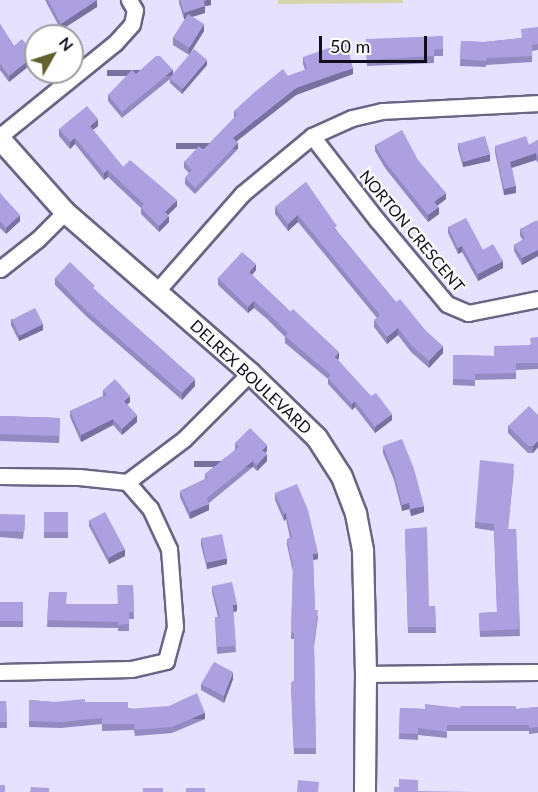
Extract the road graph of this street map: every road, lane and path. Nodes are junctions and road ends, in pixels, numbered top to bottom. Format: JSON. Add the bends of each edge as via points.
{"nodes":[{"id":1,"x":129,"y":0,"type":"edge"},
{"id":2,"x":538,"y":103,"type":"edge"},
{"id":3,"x":312,"y":136,"type":"junction"},
{"id":4,"x":0,"y":138,"type":"edge"},
{"id":5,"x":65,"y":212,"type":"junction"},
{"id":6,"x":0,"y":269,"type":"edge"},
{"id":7,"x":156,"y":292,"type":"junction"},
{"id":8,"x":538,"y":299,"type":"edge"},
{"id":9,"x":250,"y":373,"type":"junction"},
{"id":10,"x":0,"y":476,"type":"edge"},
{"id":11,"x":127,"y":482,"type":"junction"},
{"id":12,"x":0,"y":672,"type":"edge"},
{"id":13,"x":538,"y":672,"type":"edge"},
{"id":14,"x":366,"y":674,"type":"junction"},
{"id":15,"x":364,"y":792,"type":"edge"}],
"edges":[{"from":1,"to":4,"type":"street","via":[[135,10],[132,24],[115,43]]},
{"from":2,"to":3,"type":"street","via":[[382,111],[352,118]]},
{"from":3,"to":7,"type":"street","via":[[242,194]]},
{"from":3,"to":8,"type":"street","name":"NORTON CRESCENT","via":[[447,304],[468,313]]},
{"from":4,"to":5,"type":"street","name":"DELREX BOULEVARD"},
{"from":5,"to":6,"type":"street"},
{"from":5,"to":7,"type":"street","name":"DELREX BOULEVARD"},
{"from":7,"to":9,"type":"street","name":"DELREX BOULEVARD"},
{"from":9,"to":11,"type":"street","via":[[184,439]]},
{"from":9,"to":14,"type":"street","name":"DELREX BOULEVARD","via":[[317,438],[342,477],[356,514],[363,551]]},
{"from":10,"to":11,"type":"street"},
{"from":11,"to":12,"type":"street","via":[[150,508],[169,549],[175,627],[166,661],[131,669]]},
{"from":13,"to":14,"type":"street"},
{"from":14,"to":15,"type":"street","name":"DELREX BOULEVARD"}]}
